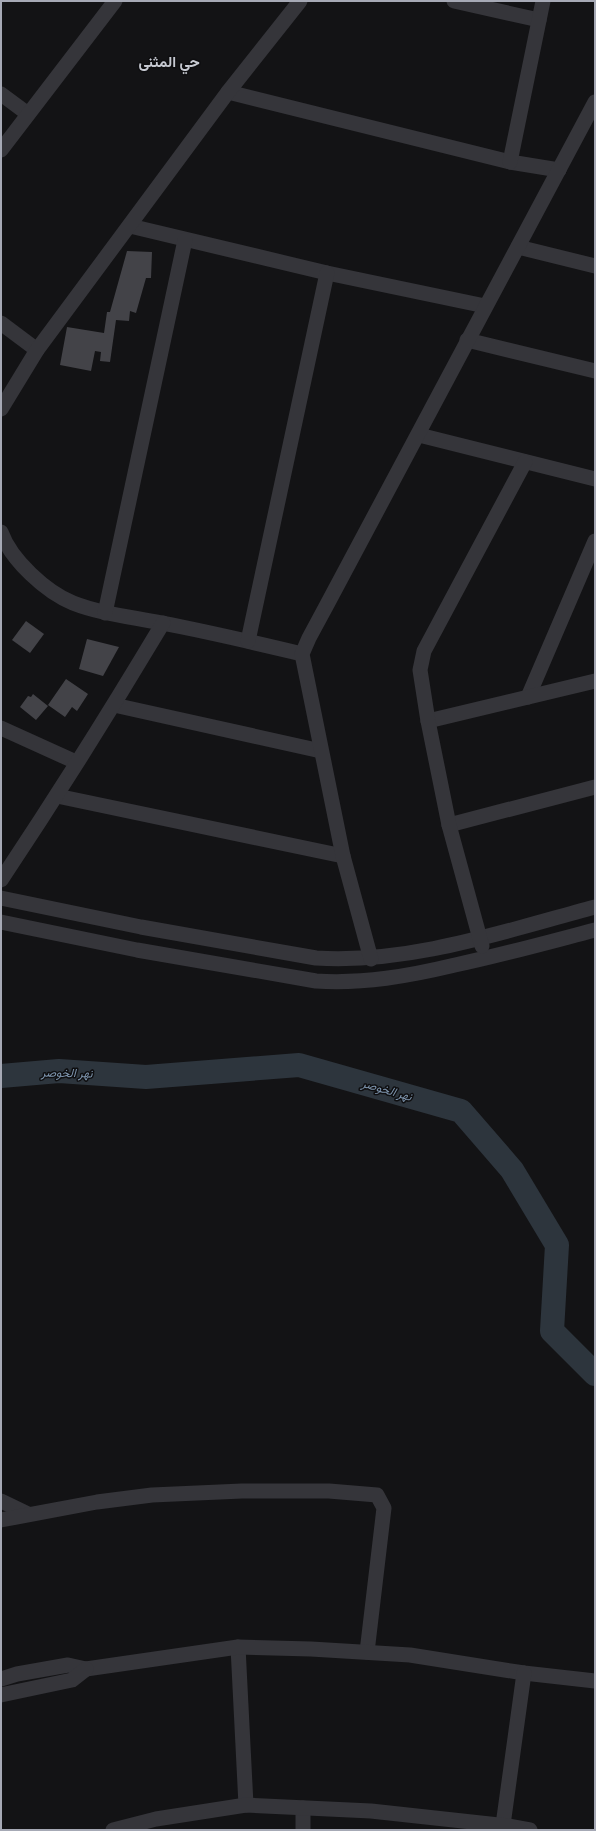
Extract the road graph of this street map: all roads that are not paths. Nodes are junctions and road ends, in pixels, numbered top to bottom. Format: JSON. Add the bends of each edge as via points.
{"nodes":[{"id":1,"x":115,"y":1,"type":"edge"},
{"id":2,"x":300,"y":1,"type":"edge"},
{"id":3,"x":454,"y":1,"type":"edge"},
{"id":4,"x":543,"y":1,"type":"edge"},
{"id":5,"x":539,"y":20,"type":"junction"},
{"id":6,"x":228,"y":92,"type":"junction"},
{"id":7,"x":1,"y":94,"type":"edge"},
{"id":8,"x":595,"y":102,"type":"edge"},
{"id":9,"x":28,"y":114,"type":"junction"},
{"id":10,"x":1,"y":150,"type":"edge"},
{"id":11,"x":510,"y":162,"type":"junction"},
{"id":12,"x":558,"y":170,"type":"junction"},
{"id":13,"x":130,"y":226,"type":"junction"},
{"id":14,"x":185,"y":240,"type":"junction"},
{"id":15,"x":518,"y":247,"type":"junction"},
{"id":16,"x":595,"y":266,"type":"edge"},
{"id":17,"x":327,"y":273,"type":"junction"},
{"id":18,"x":485,"y":306,"type":"junction"},
{"id":19,"x":1,"y":323,"type":"edge"},
{"id":20,"x":467,"y":340,"type":"junction"},
{"id":21,"x":37,"y":350,"type":"junction"},
{"id":22,"x":595,"y":371,"type":"edge"},
{"id":23,"x":1,"y":409,"type":"edge"},
{"id":24,"x":418,"y":435,"type":"junction"},
{"id":25,"x":525,"y":462,"type":"junction"},
{"id":26,"x":595,"y":479,"type":"edge"},
{"id":27,"x":1,"y":532,"type":"edge"},
{"id":28,"x":595,"y":541,"type":"edge"},
{"id":29,"x":588,"y":574,"type":"edge"},
{"id":30,"x":105,"y":613,"type":"junction"},
{"id":31,"x":163,"y":623,"type":"junction"},
{"id":32,"x":248,"y":641,"type":"junction"},
{"id":33,"x":302,"y":654,"type":"junction"},
{"id":34,"x":595,"y":681,"type":"edge"},
{"id":35,"x":528,"y":697,"type":"junction"},
{"id":36,"x":114,"y":705,"type":"junction"},
{"id":37,"x":428,"y":721,"type":"junction"},
{"id":38,"x":1,"y":728,"type":"edge"},
{"id":39,"x":321,"y":751,"type":"junction"},
{"id":40,"x":76,"y":762,"type":"junction"},
{"id":41,"x":595,"y":787,"type":"edge"},
{"id":42,"x":57,"y":796,"type":"junction"},
{"id":43,"x":449,"y":825,"type":"junction"},
{"id":44,"x":343,"y":856,"type":"junction"},
{"id":45,"x":1,"y":880,"type":"edge"},
{"id":46,"x":1,"y":898,"type":"edge"},
{"id":47,"x":595,"y":907,"type":"edge"},
{"id":48,"x":1,"y":922,"type":"edge"},
{"id":49,"x":142,"y":927,"type":"junction"},
{"id":50,"x":595,"y":931,"type":"edge"},
{"id":51,"x":479,"y":938,"type":"junction"},
{"id":52,"x":137,"y":950,"type":"junction"},
{"id":53,"x":486,"y":958,"type":"junction"},
{"id":54,"x":371,"y":959,"type":"junction"},
{"id":55,"x":1,"y":1501,"type":"edge"},
{"id":56,"x":28,"y":1514,"type":"junction"},
{"id":57,"x":1,"y":1520,"type":"edge"},
{"id":58,"x":238,"y":1647,"type":"junction"},
{"id":59,"x":367,"y":1652,"type":"junction"},
{"id":60,"x":86,"y":1669,"type":"junction"},
{"id":61,"x":524,"y":1673,"type":"junction"},
{"id":62,"x":1,"y":1679,"type":"edge"},
{"id":63,"x":595,"y":1681,"type":"edge"},
{"id":64,"x":1,"y":1695,"type":"edge"},
{"id":65,"x":246,"y":1805,"type":"junction"},
{"id":66,"x":303,"y":1808,"type":"junction"},
{"id":67,"x":506,"y":1827,"type":"edge"},
{"id":68,"x":113,"y":1830,"type":"edge"},
{"id":69,"x":303,"y":1830,"type":"edge"},
{"id":70,"x":530,"y":1830,"type":"edge"}],
"edges":[{"from":1,"to":9,"type":"street"},
{"from":2,"to":6,"type":"street"},
{"from":3,"to":5,"type":"street"},
{"from":4,"to":5,"type":"street"},
{"from":5,"to":11,"type":"street"},
{"from":6,"to":11,"type":"street"},
{"from":6,"to":13,"type":"street"},
{"from":7,"to":9,"type":"street"},
{"from":8,"to":12,"type":"street"},
{"from":9,"to":10,"type":"street"},
{"from":11,"to":12,"type":"street"},
{"from":12,"to":15,"type":"street"},
{"from":13,"to":14,"type":"street"},
{"from":13,"to":21,"type":"street"},
{"from":14,"to":17,"type":"street"},
{"from":14,"to":30,"type":"street"},
{"from":15,"to":16,"type":"street"},
{"from":15,"to":18,"type":"street"},
{"from":17,"to":18,"type":"street"},
{"from":17,"to":32,"type":"street"},
{"from":18,"to":20,"type":"street"},
{"from":19,"to":21,"type":"street"},
{"from":20,"to":22,"type":"street"},
{"from":20,"to":24,"type":"street"},
{"from":21,"to":23,"type":"street"},
{"from":24,"to":25,"type":"street"},
{"from":24,"to":33,"type":"street"},
{"from":25,"to":26,"type":"street"},
{"from":25,"to":37,"type":"street","via":[[424,652],[420,670]]},
{"from":27,"to":30,"type":"street","via":[[20,563],[44,586],[73,603]]},
{"from":28,"to":29,"type":"street"},
{"from":29,"to":35,"type":"street"},
{"from":30,"to":31,"type":"street"},
{"from":31,"to":32,"type":"street"},
{"from":31,"to":36,"type":"street"},
{"from":32,"to":33,"type":"street"},
{"from":33,"to":39,"type":"street"},
{"from":34,"to":35,"type":"street"},
{"from":35,"to":37,"type":"street"},
{"from":36,"to":39,"type":"street"},
{"from":36,"to":40,"type":"street"},
{"from":37,"to":43,"type":"street"},
{"from":38,"to":40,"type":"street"},
{"from":39,"to":44,"type":"street"},
{"from":40,"to":42,"type":"street"},
{"from":41,"to":43,"type":"street"},
{"from":42,"to":44,"type":"street"},
{"from":42,"to":45,"type":"street"},
{"from":43,"to":51,"type":"street"},
{"from":44,"to":54,"type":"street"},
{"from":46,"to":49,"type":"street"},
{"from":47,"to":51,"type":"street"},
{"from":48,"to":52,"type":"street"},
{"from":49,"to":52,"type":"street"},
{"from":49,"to":54,"type":"street","via":[[316,958]]},
{"from":50,"to":53,"type":"street"},
{"from":51,"to":53,"type":"street"},
{"from":51,"to":54,"type":"street"},
{"from":52,"to":53,"type":"street","via":[[316,981],[341,983],[398,978]]},
{"from":55,"to":56,"type":"street"},
{"from":56,"to":57,"type":"street"},
{"from":56,"to":59,"type":"street","via":[[152,1495],[329,1491],[377,1496],[384,1508]]},
{"from":58,"to":59,"type":"street"},
{"from":58,"to":60,"type":"street"},
{"from":58,"to":65,"type":"street"},
{"from":59,"to":61,"type":"street","via":[[410,1655]]},
{"from":60,"to":62,"type":"street","via":[[68,1665]]},
{"from":60,"to":64,"type":"street","via":[[72,1680]]},
{"from":61,"to":63,"type":"street"},
{"from":61,"to":67,"type":"street"},
{"from":65,"to":66,"type":"street"},
{"from":65,"to":68,"type":"street","via":[[156,1819]]},
{"from":66,"to":67,"type":"street","via":[[371,1812]]},
{"from":66,"to":69,"type":"street"},
{"from":67,"to":70,"type":"street"}]}
